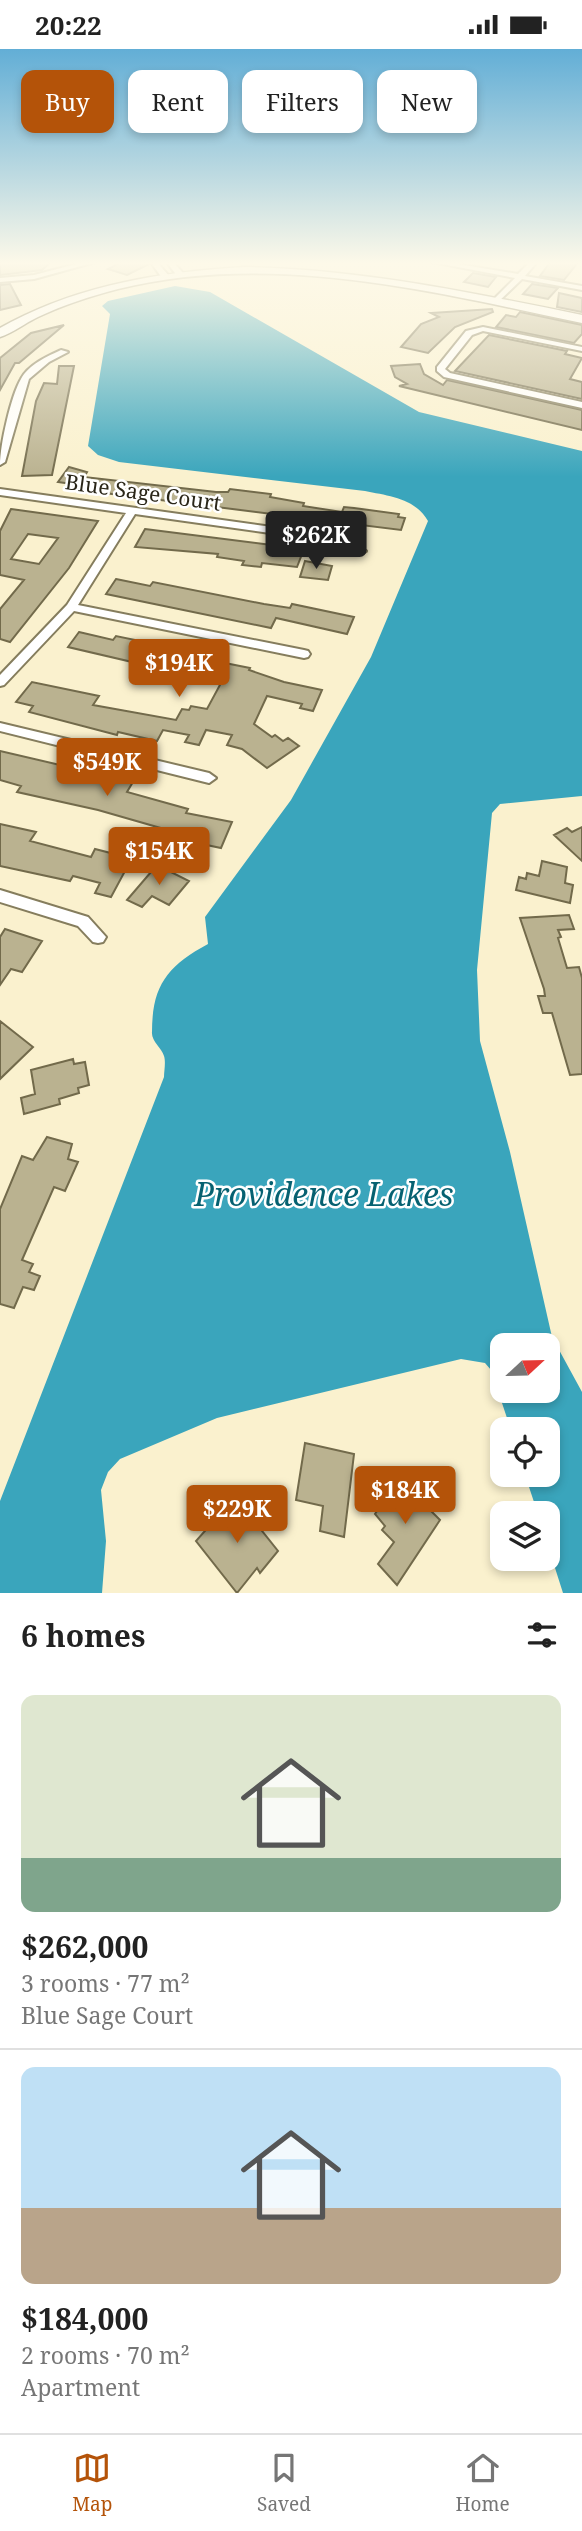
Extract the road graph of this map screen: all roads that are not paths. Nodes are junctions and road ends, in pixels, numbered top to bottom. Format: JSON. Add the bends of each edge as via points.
{"nodes":[{"id":1,"x":469,"y":333,"type":"edge"},
{"id":2,"x":503,"y":333,"type":"edge"},
{"id":3,"x":582,"y":349,"type":"edge"},
{"id":4,"x":64,"y":352,"type":"dead end"},
{"id":5,"x":582,"y":405,"type":"edge"},
{"id":6,"x":0,"y":462,"type":"edge"},
{"id":7,"x":0,"y":492,"type":"edge"},
{"id":8,"x":132,"y":511,"type":"junction"},
{"id":9,"x":361,"y":551,"type":"dead end"},
{"id":10,"x":71,"y":607,"type":"junction"},
{"id":11,"x":304,"y":654,"type":"dead end"},
{"id":12,"x":0,"y":682,"type":"edge"},
{"id":13,"x":0,"y":727,"type":"edge"},
{"id":14,"x":209,"y":778,"type":"dead end"},
{"id":15,"x":0,"y":896,"type":"edge"},
{"id":16,"x":98,"y":937,"type":"dead end"}],
"edges":[{"from":1,"to":5,"type":"street","via":[[440,369],[447,375]]},
{"from":2,"to":3,"type":"street"},
{"from":4,"to":6,"type":"street","via":[[25,378]]},
{"from":7,"to":8,"type":"street","name":"Blue Sage Court"},
{"from":8,"to":9,"type":"street","name":"Blue Sage Court","via":[[337,539]]},
{"from":8,"to":10,"type":"street"},
{"from":10,"to":11,"type":"street"},
{"from":10,"to":12,"type":"street"},
{"from":13,"to":14,"type":"street"},
{"from":15,"to":16,"type":"street","via":[[83,921]]}]}
